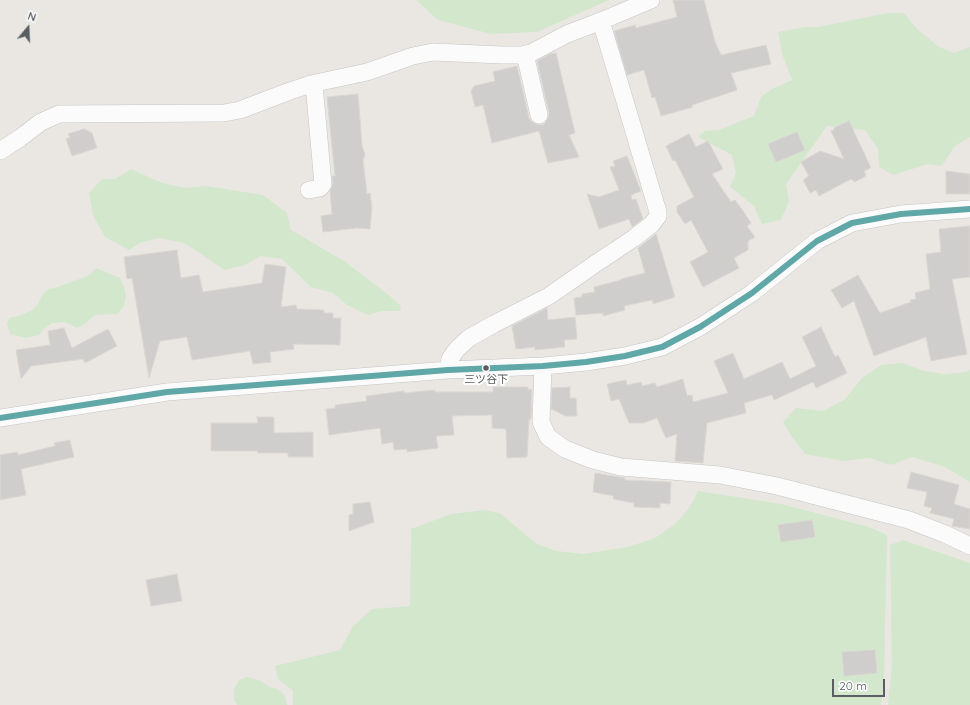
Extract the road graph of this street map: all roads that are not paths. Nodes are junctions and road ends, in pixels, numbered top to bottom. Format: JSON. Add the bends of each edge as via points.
{"nodes":[{"id":1,"x":651,"y":0,"type":"edge"},
{"id":2,"x":601,"y":21,"type":"junction"},
{"id":3,"x":525,"y":54,"type":"junction"},
{"id":4,"x":314,"y":84,"type":"junction"},
{"id":5,"x":539,"y":115,"type":"dead end"},
{"id":6,"x":0,"y":151,"type":"edge"},
{"id":7,"x":309,"y":190,"type":"dead end"},
{"id":8,"x":970,"y":210,"type":"edge"},
{"id":9,"x":543,"y":366,"type":"junction"},
{"id":10,"x":448,"y":370,"type":"junction"},
{"id":11,"x":0,"y":418,"type":"edge"},
{"id":12,"x":970,"y":546,"type":"edge"}],
"edges":[{"from":1,"to":2,"type":"street"},
{"from":2,"to":3,"type":"street"},
{"from":2,"to":10,"type":"street","via":[[658,216],[634,238],[549,296],[470,338],[450,359]]},
{"from":3,"to":4,"type":"street","via":[[433,52],[367,72]]},
{"from":3,"to":5,"type":"street"},
{"from":4,"to":6,"type":"street","via":[[240,110],[224,113],[60,114],[41,122]]},
{"from":4,"to":7,"type":"street","via":[[323,184],[320,188]]},
{"from":8,"to":9,"type":"street","via":[[901,214],[852,223],[817,241],[752,293],[700,327],[662,347],[586,362]]},
{"from":9,"to":10,"type":"street"},
{"from":9,"to":12,"type":"street","via":[[541,422],[548,436],[566,449],[621,467],[720,475],[777,486],[909,520]]},
{"from":10,"to":11,"type":"street","via":[[167,392]]}]}
